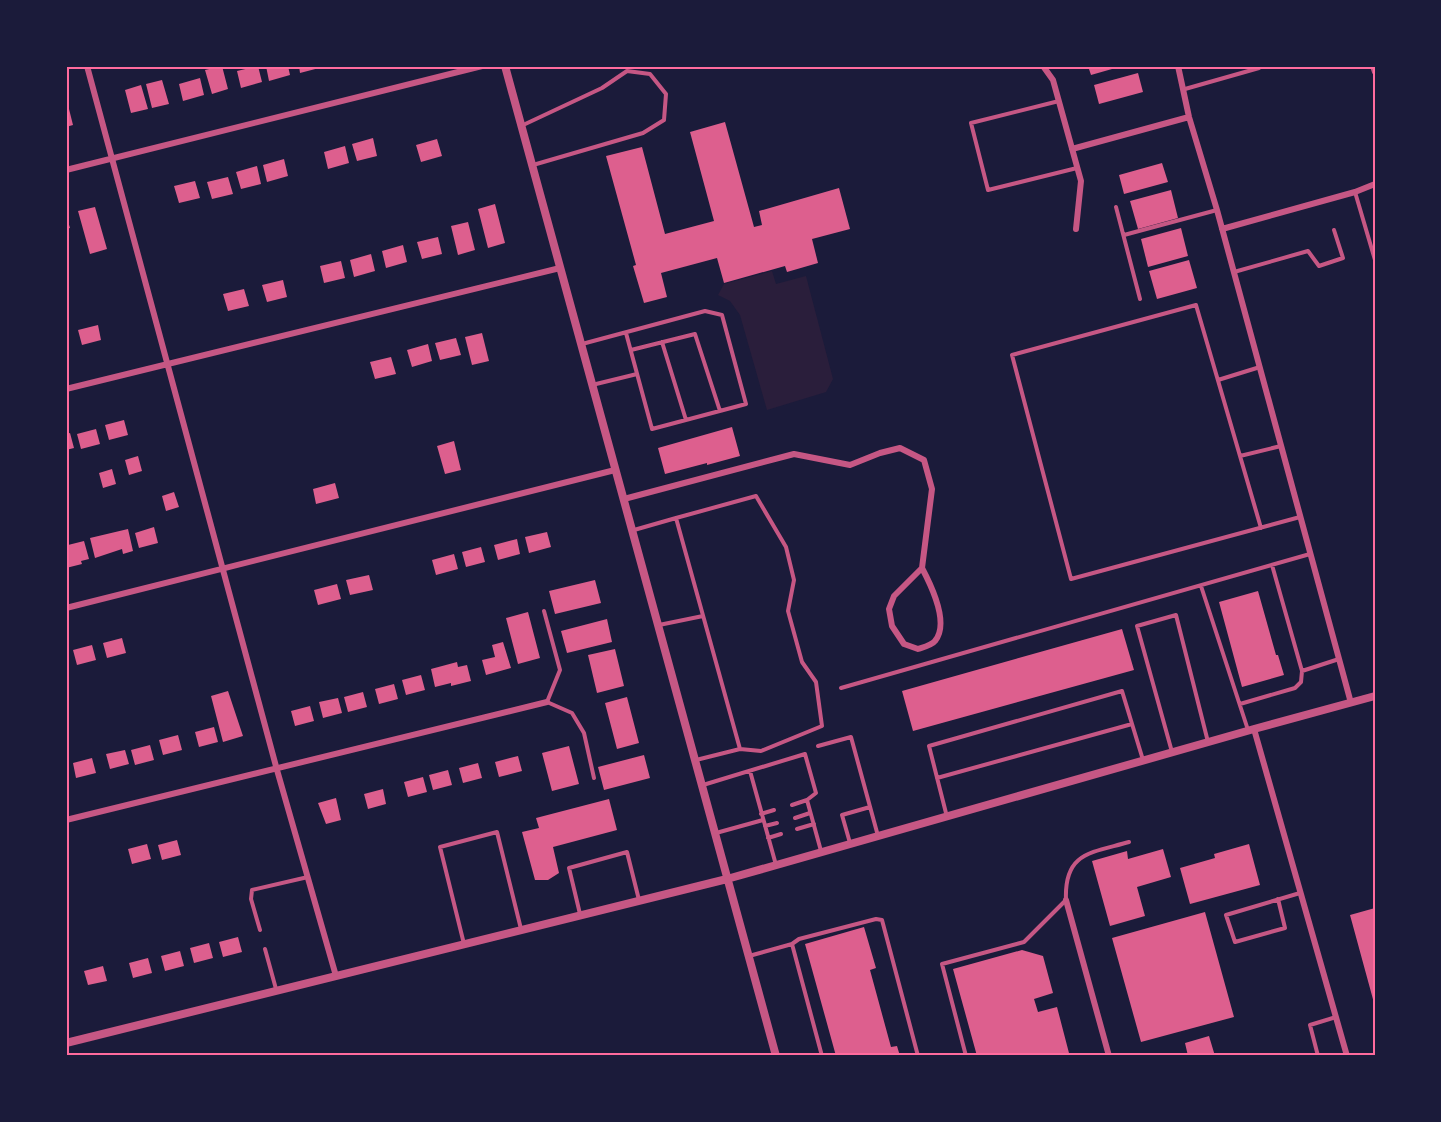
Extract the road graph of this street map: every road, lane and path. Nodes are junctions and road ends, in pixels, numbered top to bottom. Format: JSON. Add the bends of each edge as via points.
{"nodes":[{"id":1,"x":87,"y":66,"type":"edge"},
{"id":2,"x":482,"y":66,"type":"edge"},
{"id":3,"x":505,"y":66,"type":"edge"},
{"id":4,"x":1043,"y":66,"type":"edge"},
{"id":5,"x":1178,"y":66,"type":"edge"},
{"id":6,"x":1373,"y":66,"type":"edge"},
{"id":7,"x":1258,"y":68,"type":"dead end"},
{"id":8,"x":1375,"y":72,"type":"edge"},
{"id":9,"x":1185,"y":89,"type":"junction"},
{"id":10,"x":1059,"y":101,"type":"junction"},
{"id":11,"x":1189,"y":117,"type":"junction"},
{"id":12,"x":521,"y":126,"type":"junction"},
{"id":13,"x":1072,"y":149,"type":"junction"},
{"id":14,"x":112,"y":159,"type":"junction"},
{"id":15,"x":532,"y":165,"type":"junction"},
{"id":16,"x":1077,"y":168,"type":"junction"},
{"id":17,"x":66,"y":170,"type":"edge"},
{"id":18,"x":1375,"y":184,"type":"edge"},
{"id":19,"x":1355,"y":192,"type":"junction"},
{"id":20,"x":1116,"y":207,"type":"dead end"},
{"id":21,"x":1218,"y":210,"type":"junction"},
{"id":22,"x":1077,"y":229,"type":"dead end"},
{"id":23,"x":1222,"y":229,"type":"junction"},
{"id":24,"x":1334,"y":230,"type":"dead end"},
{"id":25,"x":1124,"y":235,"type":"junction"},
{"id":26,"x":1375,"y":260,"type":"edge"},
{"id":27,"x":560,"y":268,"type":"junction"},
{"id":28,"x":1234,"y":272,"type":"junction"},
{"id":29,"x":1140,"y":299,"type":"dead end"},
{"id":30,"x":626,"y":333,"type":"junction"},
{"id":31,"x":662,"y":342,"type":"junction"},
{"id":32,"x":581,"y":344,"type":"junction"},
{"id":33,"x":631,"y":350,"type":"junction"},
{"id":34,"x":169,"y":364,"type":"junction"},
{"id":35,"x":1260,"y":367,"type":"junction"},
{"id":36,"x":637,"y":374,"type":"junction"},
{"id":37,"x":1218,"y":380,"type":"junction"},
{"id":38,"x":592,"y":385,"type":"junction"},
{"id":39,"x":66,"y":389,"type":"edge"},
{"id":40,"x":720,"y":411,"type":"junction"},
{"id":41,"x":686,"y":420,"type":"junction"},
{"id":42,"x":1281,"y":446,"type":"junction"},
{"id":43,"x":1240,"y":456,"type":"junction"},
{"id":44,"x":615,"y":470,"type":"junction"},
{"id":45,"x":624,"y":499,"type":"junction"},
{"id":46,"x":1300,"y":517,"type":"junction"},
{"id":47,"x":676,"y":518,"type":"junction"},
{"id":48,"x":1260,"y":528,"type":"junction"},
{"id":49,"x":633,"y":530,"type":"junction"},
{"id":50,"x":1311,"y":554,"type":"junction"},
{"id":51,"x":1272,"y":565,"type":"junction"},
{"id":52,"x":922,"y":568,"type":"junction"},
{"id":53,"x":224,"y":569,"type":"junction"},
{"id":54,"x":1201,"y":585,"type":"junction"},
{"id":55,"x":66,"y":608,"type":"edge"},
{"id":56,"x":544,"y":611,"type":"dead end"},
{"id":57,"x":703,"y":616,"type":"junction"},
{"id":58,"x":658,"y":625,"type":"junction"},
{"id":59,"x":1339,"y":659,"type":"junction"},
{"id":60,"x":1302,"y":671,"type":"junction"},
{"id":61,"x":841,"y":688,"type":"dead end"},
{"id":62,"x":1375,"y":696,"type":"edge"},
{"id":63,"x":548,"y":702,"type":"junction"},
{"id":64,"x":1351,"y":703,"type":"junction"},
{"id":65,"x":1240,"y":704,"type":"junction"},
{"id":66,"x":1132,"y":724,"type":"junction"},
{"id":67,"x":1251,"y":730,"type":"junction"},
{"id":68,"x":1209,"y":742,"type":"junction"},
{"id":69,"x":818,"y":746,"type":"dead end"},
{"id":70,"x":740,"y":749,"type":"junction"},
{"id":71,"x":1172,"y":752,"type":"junction"},
{"id":72,"x":695,"y":760,"type":"junction"},
{"id":73,"x":1143,"y":760,"type":"junction"},
{"id":74,"x":278,"y":770,"type":"junction"},
{"id":75,"x":750,"y":771,"type":"junction"},
{"id":76,"x":594,"y":778,"type":"dead end"},
{"id":77,"x":937,"y":778,"type":"junction"},
{"id":78,"x":702,"y":785,"type":"junction"},
{"id":79,"x":807,"y":800,"type":"junction"},
{"id":80,"x":792,"y":805,"type":"dead end"},
{"id":81,"x":870,"y":807,"type":"junction"},
{"id":82,"x":774,"y":810,"type":"dead end"},
{"id":83,"x":810,"y":813,"type":"junction"},
{"id":84,"x":762,"y":814,"type":"junction"},
{"id":85,"x":947,"y":817,"type":"junction"},
{"id":86,"x":795,"y":818,"type":"dead end"},
{"id":87,"x":66,"y":820,"type":"edge"},
{"id":88,"x":763,"y":820,"type":"junction"},
{"id":89,"x":777,"y":823,"type":"dead end"},
{"id":90,"x":813,"y":824,"type":"junction"},
{"id":91,"x":765,"y":826,"type":"junction"},
{"id":92,"x":797,"y":829,"type":"dead end"},
{"id":93,"x":715,"y":834,"type":"junction"},
{"id":94,"x":781,"y":834,"type":"dead end"},
{"id":95,"x":878,"y":836,"type":"junction"},
{"id":96,"x":768,"y":838,"type":"junction"},
{"id":97,"x":1129,"y":842,"type":"dead end"},
{"id":98,"x":850,"y":844,"type":"junction"},
{"id":99,"x":821,"y":853,"type":"junction"},
{"id":100,"x":776,"y":866,"type":"junction"},
{"id":101,"x":309,"y":876,"type":"junction"},
{"id":102,"x":727,"y":879,"type":"junction"},
{"id":103,"x":1301,"y":893,"type":"junction"},
{"id":104,"x":1278,"y":899,"type":"junction"},
{"id":105,"x":1066,"y":900,"type":"junction"},
{"id":106,"x":639,"y":901,"type":"junction"},
{"id":107,"x":581,"y":916,"type":"junction"},
{"id":108,"x":260,"y":930,"type":"dead end"},
{"id":109,"x":522,"y":930,"type":"junction"},
{"id":110,"x":464,"y":944,"type":"junction"},
{"id":111,"x":792,"y":944,"type":"junction"},
{"id":112,"x":265,"y":949,"type":"dead end"},
{"id":113,"x":749,"y":956,"type":"junction"},
{"id":114,"x":336,"y":976,"type":"junction"},
{"id":115,"x":276,"y":991,"type":"junction"},
{"id":116,"x":1335,"y":1017,"type":"junction"},
{"id":117,"x":66,"y":1042,"type":"edge"},
{"id":118,"x":1106,"y":1055,"type":"edge"},
{"id":119,"x":776,"y":1056,"type":"edge"},
{"id":120,"x":822,"y":1056,"type":"edge"},
{"id":121,"x":918,"y":1056,"type":"edge"},
{"id":122,"x":966,"y":1056,"type":"edge"},
{"id":123,"x":1318,"y":1056,"type":"edge"},
{"id":124,"x":1347,"y":1056,"type":"edge"}],
"edges":[{"from":1,"to":14,"type":"street"},
{"from":2,"to":14,"type":"street"},
{"from":3,"to":12,"type":"street"},
{"from":4,"to":10,"type":"street","via":[[1053,80]]},
{"from":5,"to":9,"type":"street"},
{"from":6,"to":8,"type":"street"},
{"from":7,"to":9,"type":"lane"},
{"from":9,"to":11,"type":"street"},
{"from":10,"to":13,"type":"street"},
{"from":10,"to":16,"type":"lane","via":[[970,123],[988,190]]},
{"from":11,"to":13,"type":"street"},
{"from":11,"to":21,"type":"street"},
{"from":12,"to":15,"type":"street"},
{"from":12,"to":15,"type":"lane","via":[[602,88],[627,71],[650,74],[666,94],[663,120],[643,133]]},
{"from":13,"to":16,"type":"street"},
{"from":14,"to":17,"type":"street"},
{"from":14,"to":34,"type":"street"},
{"from":15,"to":27,"type":"street"},
{"from":16,"to":22,"type":"street","via":[[1081,181]]},
{"from":18,"to":19,"type":"street"},
{"from":19,"to":23,"type":"street"},
{"from":19,"to":26,"type":"lane"},
{"from":20,"to":25,"type":"lane"},
{"from":21,"to":23,"type":"street"},
{"from":21,"to":25,"type":"lane"},
{"from":23,"to":28,"type":"street"},
{"from":24,"to":28,"type":"lane","via":[[1343,258],[1319,266],[1308,251]]},
{"from":25,"to":29,"type":"lane"},
{"from":27,"to":32,"type":"street"},
{"from":27,"to":34,"type":"street"},
{"from":28,"to":35,"type":"street"},
{"from":30,"to":32,"type":"lane"},
{"from":30,"to":33,"type":"lane"},
{"from":30,"to":40,"type":"lane","via":[[705,310],[722,315],[746,404]]},
{"from":31,"to":33,"type":"lane"},
{"from":31,"to":40,"type":"lane","via":[[695,334]]},
{"from":31,"to":41,"type":"lane"},
{"from":32,"to":38,"type":"street"},
{"from":33,"to":36,"type":"lane"},
{"from":34,"to":39,"type":"street"},
{"from":34,"to":53,"type":"street"},
{"from":35,"to":37,"type":"lane"},
{"from":35,"to":42,"type":"street"},
{"from":36,"to":38,"type":"lane"},
{"from":36,"to":41,"type":"lane","via":[[652,429]]},
{"from":37,"to":43,"type":"lane"},
{"from":37,"to":48,"type":"lane","via":[[1196,305],[1012,355],[1071,579]]},
{"from":38,"to":44,"type":"street"},
{"from":40,"to":41,"type":"lane"},
{"from":42,"to":43,"type":"lane"},
{"from":42,"to":46,"type":"street"},
{"from":43,"to":48,"type":"lane"},
{"from":44,"to":45,"type":"street"},
{"from":44,"to":53,"type":"street"},
{"from":45,"to":49,"type":"street"},
{"from":45,"to":52,"type":"street","via":[[794,454],[850,465],[900,448],[924,460],[932,489]]},
{"from":46,"to":48,"type":"lane"},
{"from":46,"to":50,"type":"street"},
{"from":47,"to":49,"type":"lane"},
{"from":47,"to":57,"type":"lane"},
{"from":47,"to":70,"type":"lane","via":[[756,496],[786,547],[794,580],[788,611],[802,662],[816,682],[822,726],[761,751]]},
{"from":49,"to":58,"type":"street"},
{"from":50,"to":51,"type":"lane"},
{"from":50,"to":59,"type":"street"},
{"from":51,"to":54,"type":"lane"},
{"from":51,"to":60,"type":"lane"},
{"from":52,"to":52,"type":"street","via":[[933,590],[940,632],[934,643],[918,650],[904,644],[892,626],[890,609],[894,596]]},
{"from":53,"to":55,"type":"street"},
{"from":53,"to":74,"type":"street"},
{"from":54,"to":61,"type":"lane"},
{"from":54,"to":65,"type":"lane"},
{"from":56,"to":63,"type":"lane","via":[[560,670]]},
{"from":57,"to":58,"type":"lane"},
{"from":57,"to":70,"type":"lane"},
{"from":58,"to":72,"type":"street"},
{"from":59,"to":60,"type":"lane"},
{"from":59,"to":64,"type":"street"},
{"from":60,"to":65,"type":"lane","via":[[1301,682],[1295,688]]},
{"from":62,"to":64,"type":"street"},
{"from":63,"to":74,"type":"street"},
{"from":63,"to":76,"type":"lane","via":[[572,713],[584,733]]},
{"from":64,"to":67,"type":"street"},
{"from":65,"to":67,"type":"lane"},
{"from":66,"to":73,"type":"lane"},
{"from":66,"to":77,"type":"lane"},
{"from":66,"to":77,"type":"lane","via":[[1122,691],[929,746]]},
{"from":67,"to":68,"type":"street"},
{"from":67,"to":103,"type":"street"},
{"from":68,"to":71,"type":"street"},
{"from":68,"to":71,"type":"lane","via":[[1176,615],[1137,626]]},
{"from":69,"to":81,"type":"lane","via":[[851,737]]},
{"from":70,"to":72,"type":"lane"},
{"from":71,"to":73,"type":"street"},
{"from":72,"to":78,"type":"street"},
{"from":73,"to":85,"type":"street"},
{"from":74,"to":87,"type":"street"},
{"from":74,"to":101,"type":"street"},
{"from":75,"to":78,"type":"lane"},
{"from":75,"to":79,"type":"lane","via":[[805,754],[816,793]]},
{"from":75,"to":84,"type":"lane"},
{"from":77,"to":85,"type":"lane"},
{"from":78,"to":93,"type":"street"},
{"from":79,"to":80,"type":"lane"},
{"from":79,"to":83,"type":"lane"},
{"from":81,"to":95,"type":"lane"},
{"from":81,"to":98,"type":"lane","via":[[842,815]]},
{"from":82,"to":84,"type":"lane"},
{"from":83,"to":86,"type":"lane"},
{"from":83,"to":90,"type":"lane"},
{"from":84,"to":88,"type":"lane"},
{"from":85,"to":95,"type":"street"},
{"from":88,"to":91,"type":"lane"},
{"from":88,"to":93,"type":"lane"},
{"from":89,"to":91,"type":"lane"},
{"from":90,"to":92,"type":"lane"},
{"from":90,"to":99,"type":"lane"},
{"from":91,"to":96,"type":"lane"},
{"from":93,"to":102,"type":"street"},
{"from":94,"to":96,"type":"lane"},
{"from":95,"to":98,"type":"street"},
{"from":96,"to":100,"type":"lane"},
{"from":97,"to":105,"type":"lane","via":[[1086,854],[1076,862],[1065,882]]},
{"from":98,"to":99,"type":"street"},
{"from":99,"to":100,"type":"street"},
{"from":100,"to":102,"type":"street"},
{"from":101,"to":108,"type":"lane","via":[[252,890]]},
{"from":101,"to":114,"type":"street"},
{"from":102,"to":106,"type":"street"},
{"from":102,"to":113,"type":"street"},
{"from":103,"to":104,"type":"lane"},
{"from":103,"to":116,"type":"street"},
{"from":104,"to":104,"type":"lane","via":[[1226,915],[1234,942],[1285,928]]},
{"from":105,"to":118,"type":"street"},
{"from":105,"to":122,"type":"lane","via":[[1024,942],[942,964]]},
{"from":106,"to":107,"type":"street"},
{"from":106,"to":107,"type":"lane","via":[[627,852],[569,868]]},
{"from":107,"to":109,"type":"street"},
{"from":109,"to":110,"type":"street"},
{"from":109,"to":110,"type":"lane","via":[[497,832],[440,847]]},
{"from":110,"to":114,"type":"street"},
{"from":111,"to":113,"type":"lane"},
{"from":111,"to":120,"type":"lane"},
{"from":111,"to":121,"type":"lane","via":[[799,939],[882,920]]},
{"from":112,"to":115,"type":"lane"},
{"from":113,"to":119,"type":"street"},
{"from":114,"to":115,"type":"street"},
{"from":115,"to":117,"type":"street"},
{"from":116,"to":123,"type":"lane","via":[[1310,1025]]},
{"from":116,"to":124,"type":"street"}]}
